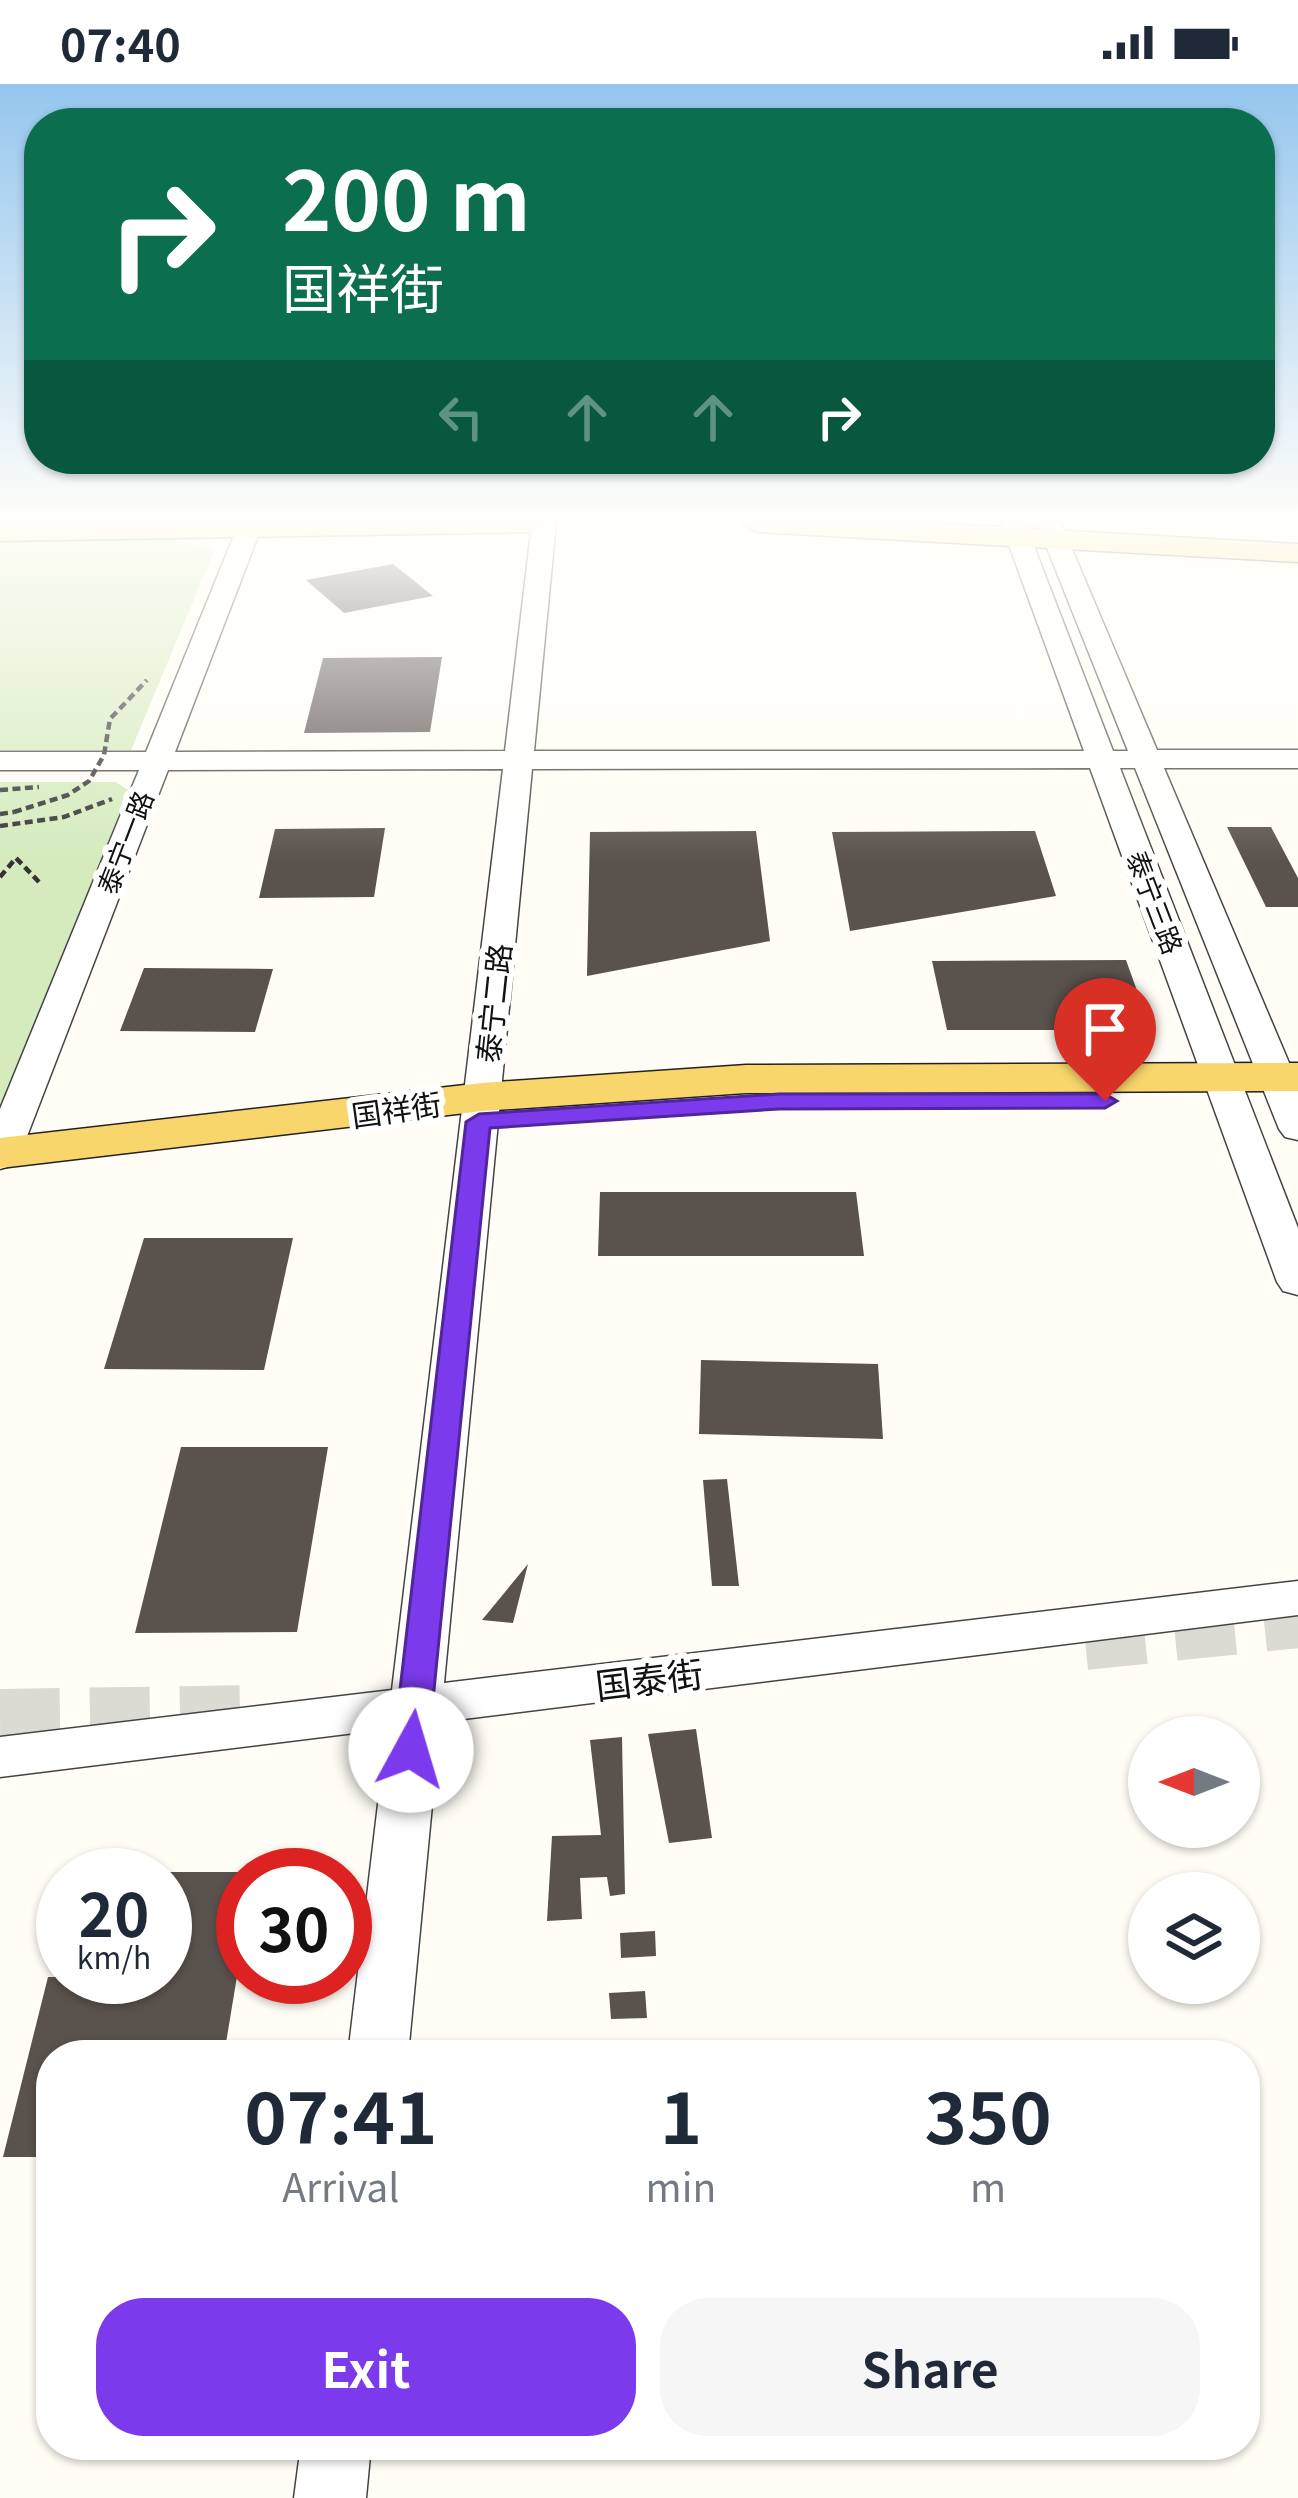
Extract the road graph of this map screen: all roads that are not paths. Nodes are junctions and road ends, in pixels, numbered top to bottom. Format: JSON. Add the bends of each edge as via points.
{"nodes":[{"id":1,"x":206,"y":636,"type":"edge"},
{"id":2,"x":531,"y":636,"type":"edge"},
{"id":3,"x":1055,"y":636,"type":"edge"},
{"id":4,"x":1095,"y":636,"type":"edge"},
{"id":5,"x":1298,"y":759,"type":"edge"},
{"id":6,"x":0,"y":761,"type":"edge"},
{"id":7,"x":154,"y":765,"type":"junction"},
{"id":8,"x":1103,"y":765,"type":"junction"},
{"id":9,"x":1148,"y":765,"type":"junction"},
{"id":10,"x":517,"y":766,"type":"junction"},
{"id":11,"x":0,"y":771,"type":"edge"},
{"id":12,"x":1298,"y":771,"type":"edge"},
{"id":13,"x":1226,"y":1088,"type":"junction"},
{"id":14,"x":1291,"y":1096,"type":"edge"},
{"id":15,"x":480,"y":1109,"type":"junction"},
{"id":16,"x":1,"y":1159,"type":"edge"},
{"id":17,"x":1298,"y":1282,"type":"edge"},
{"id":18,"x":1298,"y":1598,"type":"edge"},
{"id":19,"x":416,"y":1707,"type":"junction"},
{"id":20,"x":0,"y":1757,"type":"edge"},
{"id":21,"x":380,"y":2040,"type":"edge"},
{"id":22,"x":334,"y":2460,"type":"edge"},
{"id":23,"x":330,"y":2498,"type":"edge"}],
"edges":[{"from":1,"to":7,"type":"street","name":"泰宁一路"},
{"from":2,"to":10,"type":"street","name":"泰宁二路"},
{"from":3,"to":8,"type":"street","name":"泰宁三路"},
{"from":4,"to":9,"type":"street","name":"泰宁三路"},
{"from":5,"to":9,"type":"street"},
{"from":6,"to":7,"type":"street"},
{"from":7,"to":10,"type":"street"},
{"from":7,"to":11,"type":"street"},
{"from":7,"to":16,"type":"street","name":"泰宁一路"},
{"from":8,"to":9,"type":"street"},
{"from":8,"to":10,"type":"street"},
{"from":8,"to":13,"type":"street","name":"泰宁三路"},
{"from":9,"to":12,"type":"street"},
{"from":9,"to":14,"type":"street","name":"泰宁三路"},
{"from":10,"to":15,"type":"street","name":"泰宁二路"},
{"from":13,"to":14,"type":"main road","name":"国祥街"},
{"from":13,"to":15,"type":"main road","name":"国祥街"},
{"from":13,"to":17,"type":"street","name":"泰宁三路"},
{"from":15,"to":16,"type":"main road","name":"国祥街"},
{"from":15,"to":19,"type":"street","name":"泰宁二路"},
{"from":18,"to":19,"type":"street","name":"国泰街"},
{"from":19,"to":20,"type":"street","name":"国泰街"},
{"from":19,"to":21,"type":"street","name":"泰宁二路"},
{"from":22,"to":23,"type":"street"}]}
